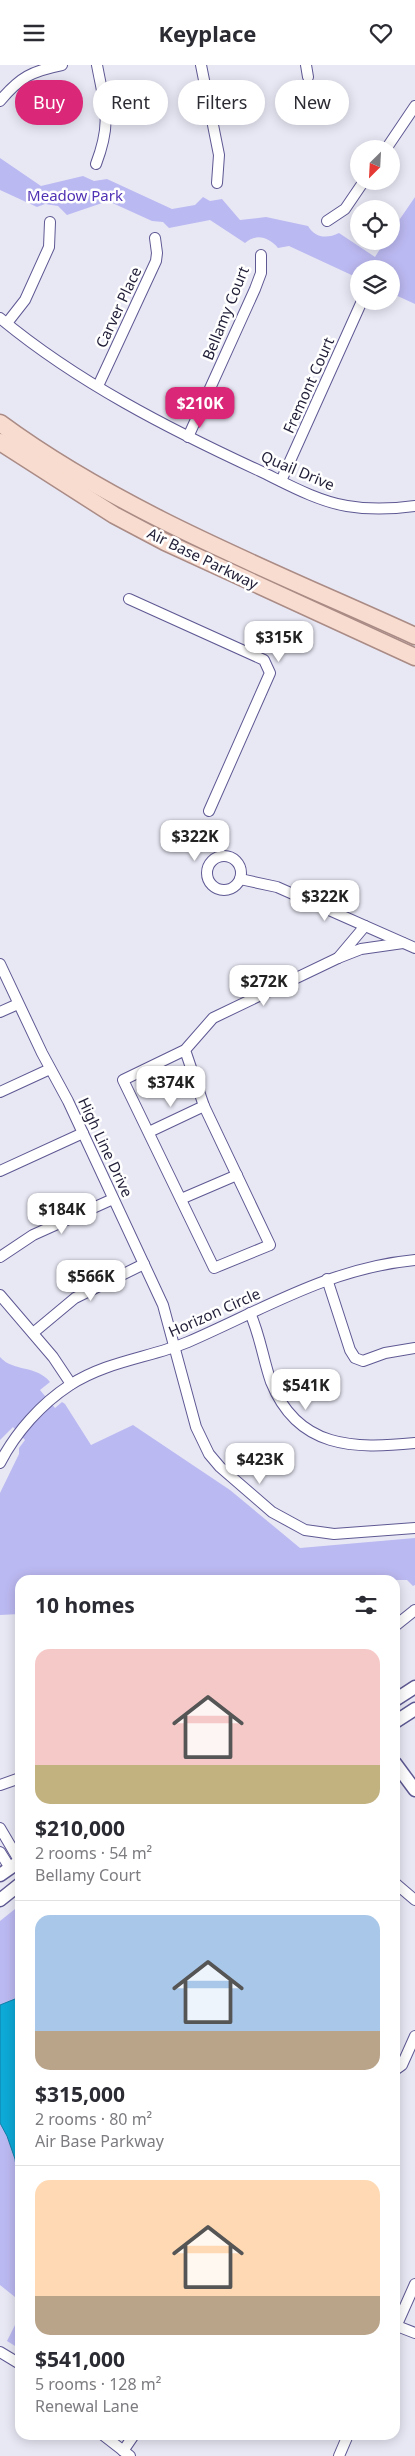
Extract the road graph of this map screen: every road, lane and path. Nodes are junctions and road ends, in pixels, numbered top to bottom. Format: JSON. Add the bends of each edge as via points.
{"nodes":[{"id":1,"x":62,"y":65,"type":"edge"},
{"id":2,"x":97,"y":65,"type":"edge"},
{"id":3,"x":201,"y":65,"type":"edge"},
{"id":4,"x":306,"y":65,"type":"edge"},
{"id":5,"x":308,"y":77,"type":"dead end"},
{"id":6,"x":0,"y":101,"type":"edge"},
{"id":7,"x":415,"y":106,"type":"edge"},
{"id":8,"x":392,"y":140,"type":"edge"},
{"id":9,"x":96,"y":164,"type":"dead end"},
{"id":10,"x":216,"y":183,"type":"dead end"},
{"id":11,"x":358,"y":190,"type":"edge"},
{"id":12,"x":327,"y":221,"type":"dead end"},
{"id":13,"x":50,"y":222,"type":"dead end"},
{"id":14,"x":155,"y":239,"type":"dead end"},
{"id":15,"x":261,"y":255,"type":"dead end"},
{"id":16,"x":358,"y":310,"type":"edge"},
{"id":17,"x":4,"y":320,"type":"edge"},
{"id":18,"x":98,"y":386,"type":"junction"},
{"id":19,"x":0,"y":423,"type":"edge"},
{"id":20,"x":188,"y":437,"type":"junction"},
{"id":21,"x":0,"y":442,"type":"edge"},
{"id":22,"x":281,"y":481,"type":"junction"},
{"id":23,"x":415,"y":506,"type":"edge"},
{"id":24,"x":129,"y":599,"type":"dead end"},
{"id":25,"x":415,"y":636,"type":"edge"},
{"id":26,"x":415,"y":657,"type":"edge"},
{"id":27,"x":209,"y":811,"type":"dead end"},
{"id":28,"x":240,"y":879,"type":"dead end"},
{"id":29,"x":365,"y":926,"type":"junction"},
{"id":30,"x":403,"y":943,"type":"junction"},
{"id":31,"x":415,"y":948,"type":"edge"},
{"id":32,"x":338,"y":959,"type":"junction"},
{"id":33,"x":0,"y":964,"type":"edge"},
{"id":34,"x":18,"y":1004,"type":"junction"},
{"id":35,"x":0,"y":1012,"type":"edge"},
{"id":36,"x":185,"y":1050,"type":"junction"},
{"id":37,"x":50,"y":1069,"type":"junction"},
{"id":38,"x":0,"y":1092,"type":"edge"},
{"id":39,"x":204,"y":1107,"type":"junction"},
{"id":40,"x":148,"y":1132,"type":"junction"},
{"id":41,"x":83,"y":1133,"type":"junction"},
{"id":42,"x":0,"y":1171,"type":"edge"},
{"id":43,"x":237,"y":1175,"type":"junction"},
{"id":44,"x":113,"y":1199,"type":"junction"},
{"id":45,"x":181,"y":1199,"type":"junction"},
{"id":46,"x":0,"y":1257,"type":"edge"},
{"id":47,"x":415,"y":1259,"type":"edge"},
{"id":48,"x":144,"y":1264,"type":"junction"},
{"id":49,"x":327,"y":1279,"type":"junction"},
{"id":50,"x":0,"y":1295,"type":"edge"},
{"id":51,"x":250,"y":1313,"type":"junction"},
{"id":52,"x":33,"y":1333,"type":"junction"},
{"id":53,"x":175,"y":1346,"type":"junction"},
{"id":54,"x":415,"y":1349,"type":"edge"},
{"id":55,"x":71,"y":1384,"type":"junction"},
{"id":56,"x":415,"y":1443,"type":"edge"},
{"id":57,"x":1,"y":1460,"type":"edge"},
{"id":58,"x":415,"y":1528,"type":"edge"},
{"id":59,"x":415,"y":1610,"type":"edge"},
{"id":60,"x":400,"y":1622,"type":"edge"},
{"id":61,"x":415,"y":1687,"type":"edge"},
{"id":62,"x":400,"y":1697,"type":"edge"},
{"id":63,"x":415,"y":1709,"type":"edge"},
{"id":64,"x":400,"y":1719,"type":"edge"},
{"id":65,"x":400,"y":1770,"type":"edge"},
{"id":66,"x":15,"y":1780,"type":"edge"},
{"id":67,"x":0,"y":1785,"type":"edge"},
{"id":68,"x":415,"y":1790,"type":"edge"},
{"id":69,"x":0,"y":1828,"type":"edge"},
{"id":70,"x":0,"y":1852,"type":"edge"},
{"id":71,"x":12,"y":1867,"type":"edge"},
{"id":72,"x":400,"y":1887,"type":"edge"},
{"id":73,"x":15,"y":1889,"type":"edge"},
{"id":74,"x":0,"y":1900,"type":"edge"},
{"id":75,"x":415,"y":1900,"type":"edge"},
{"id":76,"x":415,"y":2036,"type":"edge"},
{"id":77,"x":400,"y":2066,"type":"edge"},
{"id":78,"x":415,"y":2284,"type":"edge"},
{"id":79,"x":400,"y":2318,"type":"edge"},
{"id":80,"x":400,"y":2328,"type":"edge"},
{"id":81,"x":415,"y":2333,"type":"edge"},
{"id":82,"x":0,"y":2352,"type":"edge"},
{"id":83,"x":15,"y":2361,"type":"edge"},
{"id":84,"x":110,"y":2440,"type":"edge"},
{"id":85,"x":132,"y":2440,"type":"edge"},
{"id":86,"x":346,"y":2440,"type":"edge"},
{"id":87,"x":127,"y":2453,"type":"edge"},
{"id":88,"x":338,"y":2456,"type":"edge"}],
"edges":[{"from":1,"to":6,"type":"street","via":[[38,70],[22,78]]},
{"from":2,"to":9,"type":"street","via":[[108,119]]},
{"from":3,"to":10,"type":"street","via":[[219,155]]},
{"from":4,"to":5,"type":"street"},
{"from":7,"to":8,"type":"street"},
{"from":11,"to":12,"type":"street","via":[[345,209]]},
{"from":13,"to":17,"type":"street","via":[[49,247],[25,300]]},
{"from":14,"to":18,"type":"street","name":"Carver Place","via":[[156,261]]},
{"from":15,"to":20,"type":"street","name":"Bellamy Court","via":[[261,273],[255,289]]},
{"from":16,"to":22,"type":"street","name":"Fremont Court"},
{"from":17,"to":18,"type":"street","name":"Quail Drive"},
{"from":18,"to":20,"type":"street","name":"Quail Drive"},
{"from":19,"to":25,"type":"main road","name":"Air Base Parkway","via":[[53,459],[172,525]]},
{"from":20,"to":22,"type":"street","name":"Quail Drive"},
{"from":21,"to":26,"type":"main road","name":"Air Base Parkway","via":[[114,515]]},
{"from":22,"to":23,"type":"street","name":"Quail Drive","via":[[346,506]]},
{"from":24,"to":27,"type":"street","via":[[264,660],[270,673]]},
{"from":28,"to":29,"type":"street","via":[[277,887]]},
{"from":29,"to":30,"type":"street"},
{"from":29,"to":32,"type":"street"},
{"from":30,"to":31,"type":"street"},
{"from":30,"to":32,"type":"street","via":[[361,949]]},
{"from":32,"to":36,"type":"street","via":[[213,1018]]},
{"from":33,"to":34,"type":"street","name":"High Line Drive"},
{"from":34,"to":35,"type":"street"},
{"from":34,"to":37,"type":"street","name":"High Line Drive"},
{"from":36,"to":39,"type":"street"},
{"from":36,"to":40,"type":"street","via":[[123,1080]]},
{"from":37,"to":38,"type":"street"},
{"from":37,"to":41,"type":"street","name":"High Line Drive"},
{"from":39,"to":40,"type":"street"},
{"from":39,"to":43,"type":"street"},
{"from":40,"to":45,"type":"street"},
{"from":41,"to":42,"type":"street"},
{"from":41,"to":44,"type":"street","name":"High Line Drive"},
{"from":43,"to":45,"type":"street"},
{"from":43,"to":45,"type":"street","via":[[270,1245],[214,1268]]},
{"from":44,"to":46,"type":"street","via":[[33,1235]]},
{"from":44,"to":48,"type":"street","name":"High Line Drive"},
{"from":47,"to":49,"type":"street","name":"Horizon Circle"},
{"from":48,"to":52,"type":"street","via":[[74,1298]]},
{"from":48,"to":53,"type":"street","name":"High Line Drive","via":[[163,1305]]},
{"from":49,"to":51,"type":"street","name":"Horizon Circle"},
{"from":49,"to":54,"type":"street","via":[[355,1358],[363,1361],[385,1353]]},
{"from":50,"to":52,"type":"street"},
{"from":51,"to":53,"type":"street","name":"Horizon Circle"},
{"from":51,"to":56,"type":"street","via":[[275,1391],[292,1415],[308,1430],[351,1446]]},
{"from":52,"to":55,"type":"street"},
{"from":53,"to":55,"type":"street","name":"Horizon Circle","via":[[112,1364]]},
{"from":53,"to":58,"type":"street","name":"High Line Drive","via":[[196,1427],[205,1447],[220,1467],[272,1512],[298,1527],[325,1534]]},
{"from":55,"to":57,"type":"street","name":"Horizon Circle","via":[[49,1401],[19,1433]]},
{"from":59,"to":60,"type":"street"},
{"from":61,"to":62,"type":"street"},
{"from":63,"to":64,"type":"street"},
{"from":65,"to":68,"type":"street"},
{"from":66,"to":67,"type":"street"},
{"from":69,"to":71,"type":"street"},
{"from":70,"to":71,"type":"street"},
{"from":72,"to":75,"type":"street"},
{"from":73,"to":74,"type":"street"},
{"from":76,"to":77,"type":"street"},
{"from":78,"to":79,"type":"street"},
{"from":80,"to":81,"type":"street"},
{"from":82,"to":83,"type":"street"},
{"from":84,"to":87,"type":"street"},
{"from":85,"to":87,"type":"street"},
{"from":86,"to":88,"type":"street"}]}
